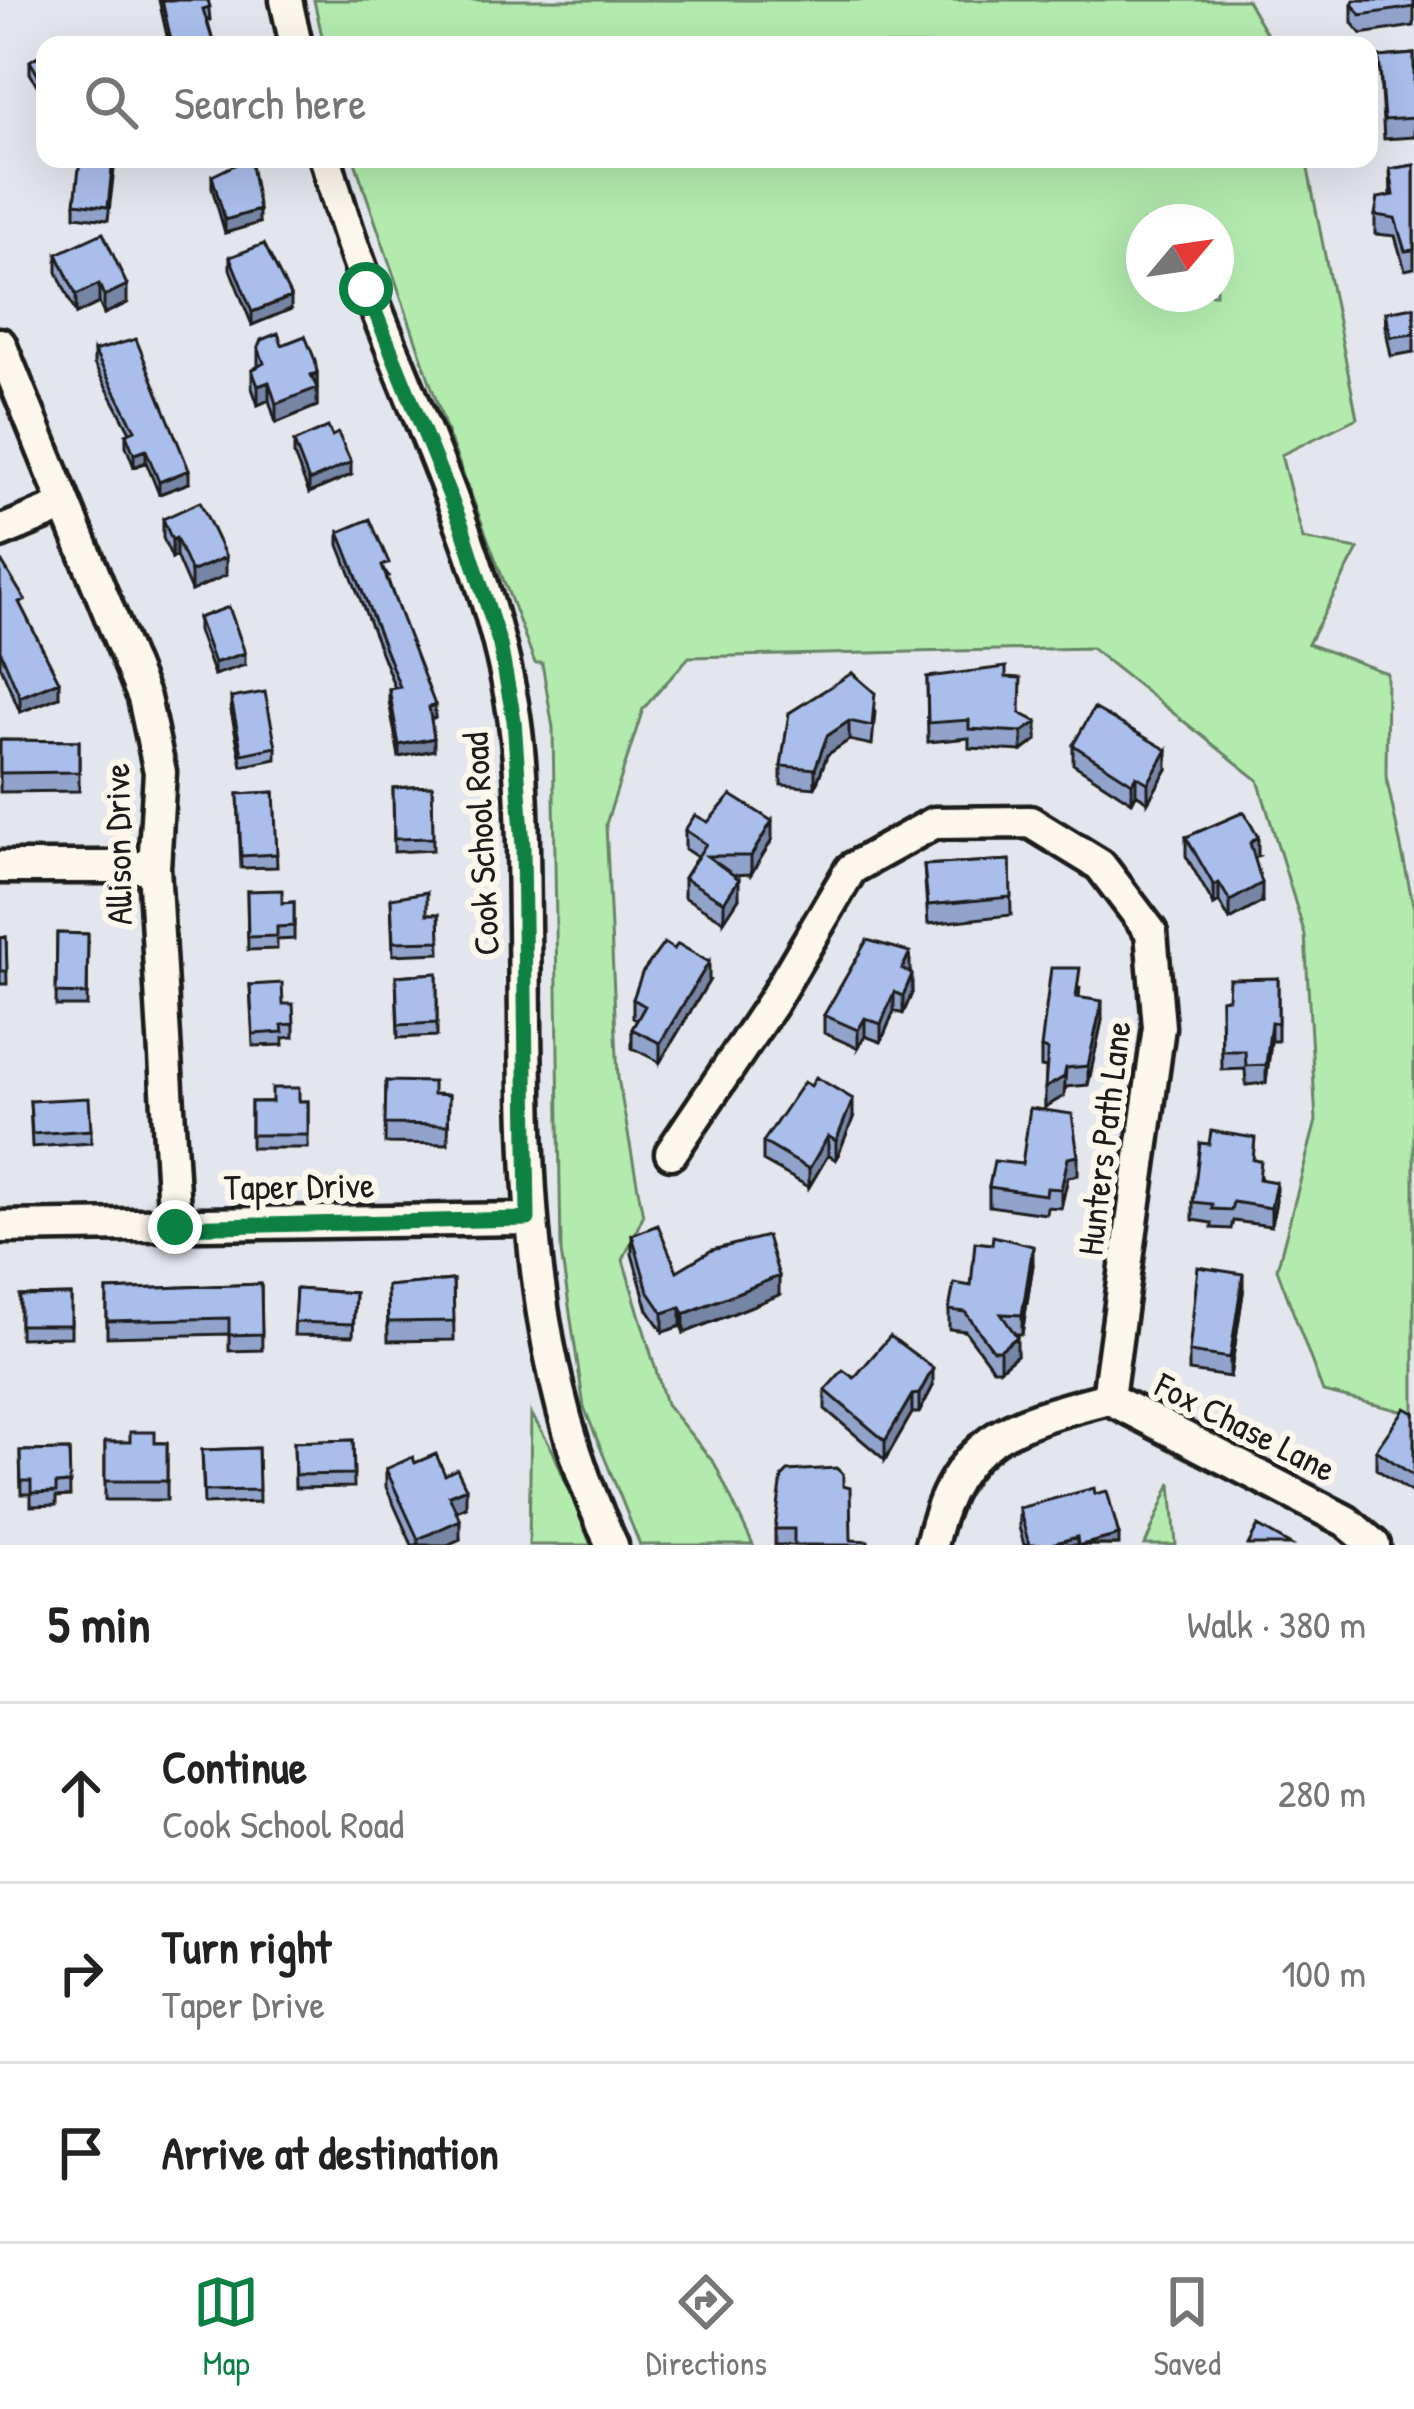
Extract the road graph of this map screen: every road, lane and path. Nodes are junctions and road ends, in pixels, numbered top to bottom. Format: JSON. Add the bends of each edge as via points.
{"nodes":[{"id":1,"x":286,"y":0,"type":"edge"},
{"id":2,"x":294,"y":36,"type":"edge"},
{"id":3,"x":329,"y":168,"type":"edge"},
{"id":4,"x":0,"y":344,"type":"edge"},
{"id":5,"x":63,"y":506,"type":"junction"},
{"id":6,"x":0,"y":532,"type":"edge"},
{"id":7,"x":0,"y":867,"type":"edge"},
{"id":8,"x":154,"y":867,"type":"junction"},
{"id":9,"x":671,"y":1153,"type":"dead end"},
{"id":10,"x":528,"y":1219,"type":"junction"},
{"id":11,"x":0,"y":1227,"type":"edge"},
{"id":12,"x":175,"y":1227,"type":"junction"},
{"id":13,"x":1108,"y":1398,"type":"junction"},
{"id":14,"x":612,"y":1545,"type":"edge"},
{"id":15,"x":931,"y":1545,"type":"edge"},
{"id":16,"x":1374,"y":1545,"type":"edge"}],
"edges":[{"from":1,"to":2,"type":"street"},
{"from":3,"to":10,"type":"street","name":"Cook School Road","via":[[366,289],[462,526],[504,664],[523,847]]},
{"from":4,"to":5,"type":"street","name":"Allison Drive"},
{"from":5,"to":6,"type":"street"},
{"from":5,"to":8,"type":"street","name":"Allison Drive","via":[[145,698],[160,772]]},
{"from":7,"to":8,"type":"street"},
{"from":8,"to":12,"type":"street","name":"Allison Drive"},
{"from":9,"to":13,"type":"street","name":"Hunters Path Lane","via":[[851,869],[934,823],[1030,822],[1100,865],[1151,932],[1159,1027]]},
{"from":10,"to":12,"type":"street","name":"Taper Drive"},
{"from":10,"to":14,"type":"street","name":"Cook School Road","via":[[554,1385],[570,1447]]},
{"from":11,"to":12,"type":"street","name":"Taper Drive"},
{"from":13,"to":15,"type":"street","name":"Fox Chase Lane","via":[[1021,1421],[964,1461]]},
{"from":13,"to":16,"type":"street","name":"Fox Chase Lane","via":[[1346,1521]]}]}
